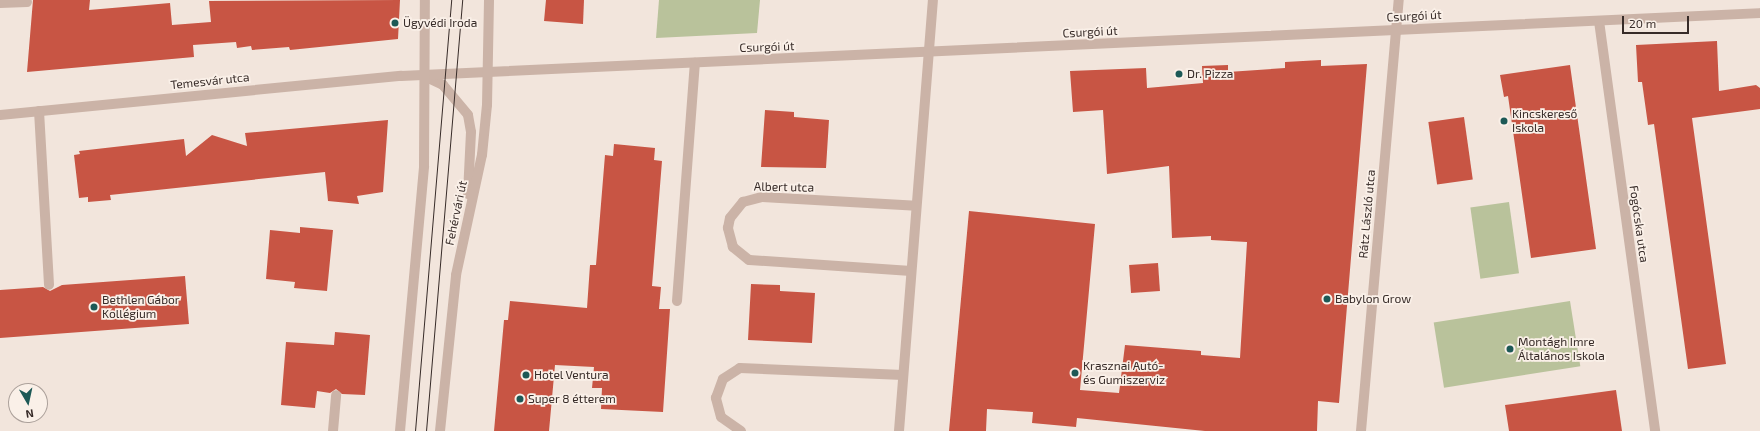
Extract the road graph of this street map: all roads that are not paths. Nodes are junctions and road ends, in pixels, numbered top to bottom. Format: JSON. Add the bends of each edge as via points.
{"nodes":[{"id":1,"x":425,"y":0,"type":"edge"},
{"id":2,"x":489,"y":0,"type":"edge"},
{"id":3,"x":933,"y":0,"type":"edge"},
{"id":4,"x":1399,"y":0,"type":"edge"},
{"id":5,"x":27,"y":2,"type":"dead end"},
{"id":6,"x":0,"y":3,"type":"edge"},
{"id":7,"x":1760,"y":13,"type":"edge"},
{"id":8,"x":1599,"y":21,"type":"junction"},
{"id":9,"x":1397,"y":30,"type":"junction"},
{"id":10,"x":928,"y":53,"type":"junction"},
{"id":11,"x":695,"y":63,"type":"junction"},
{"id":12,"x":487,"y":72,"type":"junction"},
{"id":13,"x":422,"y":75,"type":"junction"},
{"id":14,"x":39,"y":111,"type":"junction"},
{"id":15,"x":0,"y":115,"type":"edge"},
{"id":16,"x":916,"y":206,"type":"junction"},
{"id":17,"x":467,"y":221,"type":"junction"},
{"id":18,"x":911,"y":271,"type":"junction"},
{"id":19,"x":49,"y":285,"type":"dead end"},
{"id":20,"x":677,"y":301,"type":"dead end"},
{"id":21,"x":903,"y":375,"type":"junction"},
{"id":22,"x":336,"y":395,"type":"dead end"},
{"id":23,"x":333,"y":431,"type":"edge"},
{"id":24,"x":400,"y":431,"type":"edge"},
{"id":25,"x":440,"y":431,"type":"edge"},
{"id":26,"x":741,"y":431,"type":"edge"},
{"id":27,"x":899,"y":431,"type":"edge"},
{"id":28,"x":1361,"y":431,"type":"edge"},
{"id":29,"x":1655,"y":431,"type":"edge"}],
"edges":[{"from":1,"to":13,"type":"street"},
{"from":2,"to":12,"type":"street","name":"Fehérvári út"},
{"from":3,"to":10,"type":"street"},
{"from":4,"to":9,"type":"street","name":"Rátz László utca"},
{"from":5,"to":6,"type":"street"},
{"from":7,"to":8,"type":"street","name":"Csurgói út"},
{"from":8,"to":9,"type":"street","name":"Csurgói út"},
{"from":8,"to":29,"type":"street","name":"Fogócska utca"},
{"from":9,"to":10,"type":"street","name":"Csurgói út"},
{"from":9,"to":28,"type":"street","name":"Rátz László utca"},
{"from":10,"to":11,"type":"street","name":"Csurgói út"},
{"from":10,"to":16,"type":"street"},
{"from":11,"to":12,"type":"street","name":"Csurgói út"},
{"from":11,"to":20,"type":"street"},
{"from":12,"to":13,"type":"street","name":"Csurgói út"},
{"from":12,"to":17,"type":"street","name":"Fehérvári út","via":[[482,155]]},
{"from":13,"to":14,"type":"street","name":"Temesvár utca"},
{"from":13,"to":17,"type":"street","via":[[443,85],[468,115],[471,132]]},
{"from":13,"to":24,"type":"street","via":[[424,166]]},
{"from":14,"to":15,"type":"street","name":"Temesvár utca"},
{"from":14,"to":19,"type":"street"},
{"from":16,"to":18,"type":"street"},
{"from":16,"to":18,"type":"street","name":"Albert utca","via":[[762,197],[743,202],[733,213],[728,228],[733,247],[754,261]]},
{"from":17,"to":25,"type":"street","name":"Fehérvári út","via":[[451,311]]},
{"from":18,"to":21,"type":"street"},
{"from":21,"to":26,"type":"street","via":[[740,368],[723,379],[716,398],[721,417]]},
{"from":21,"to":27,"type":"street"},
{"from":22,"to":23,"type":"street"}]}
